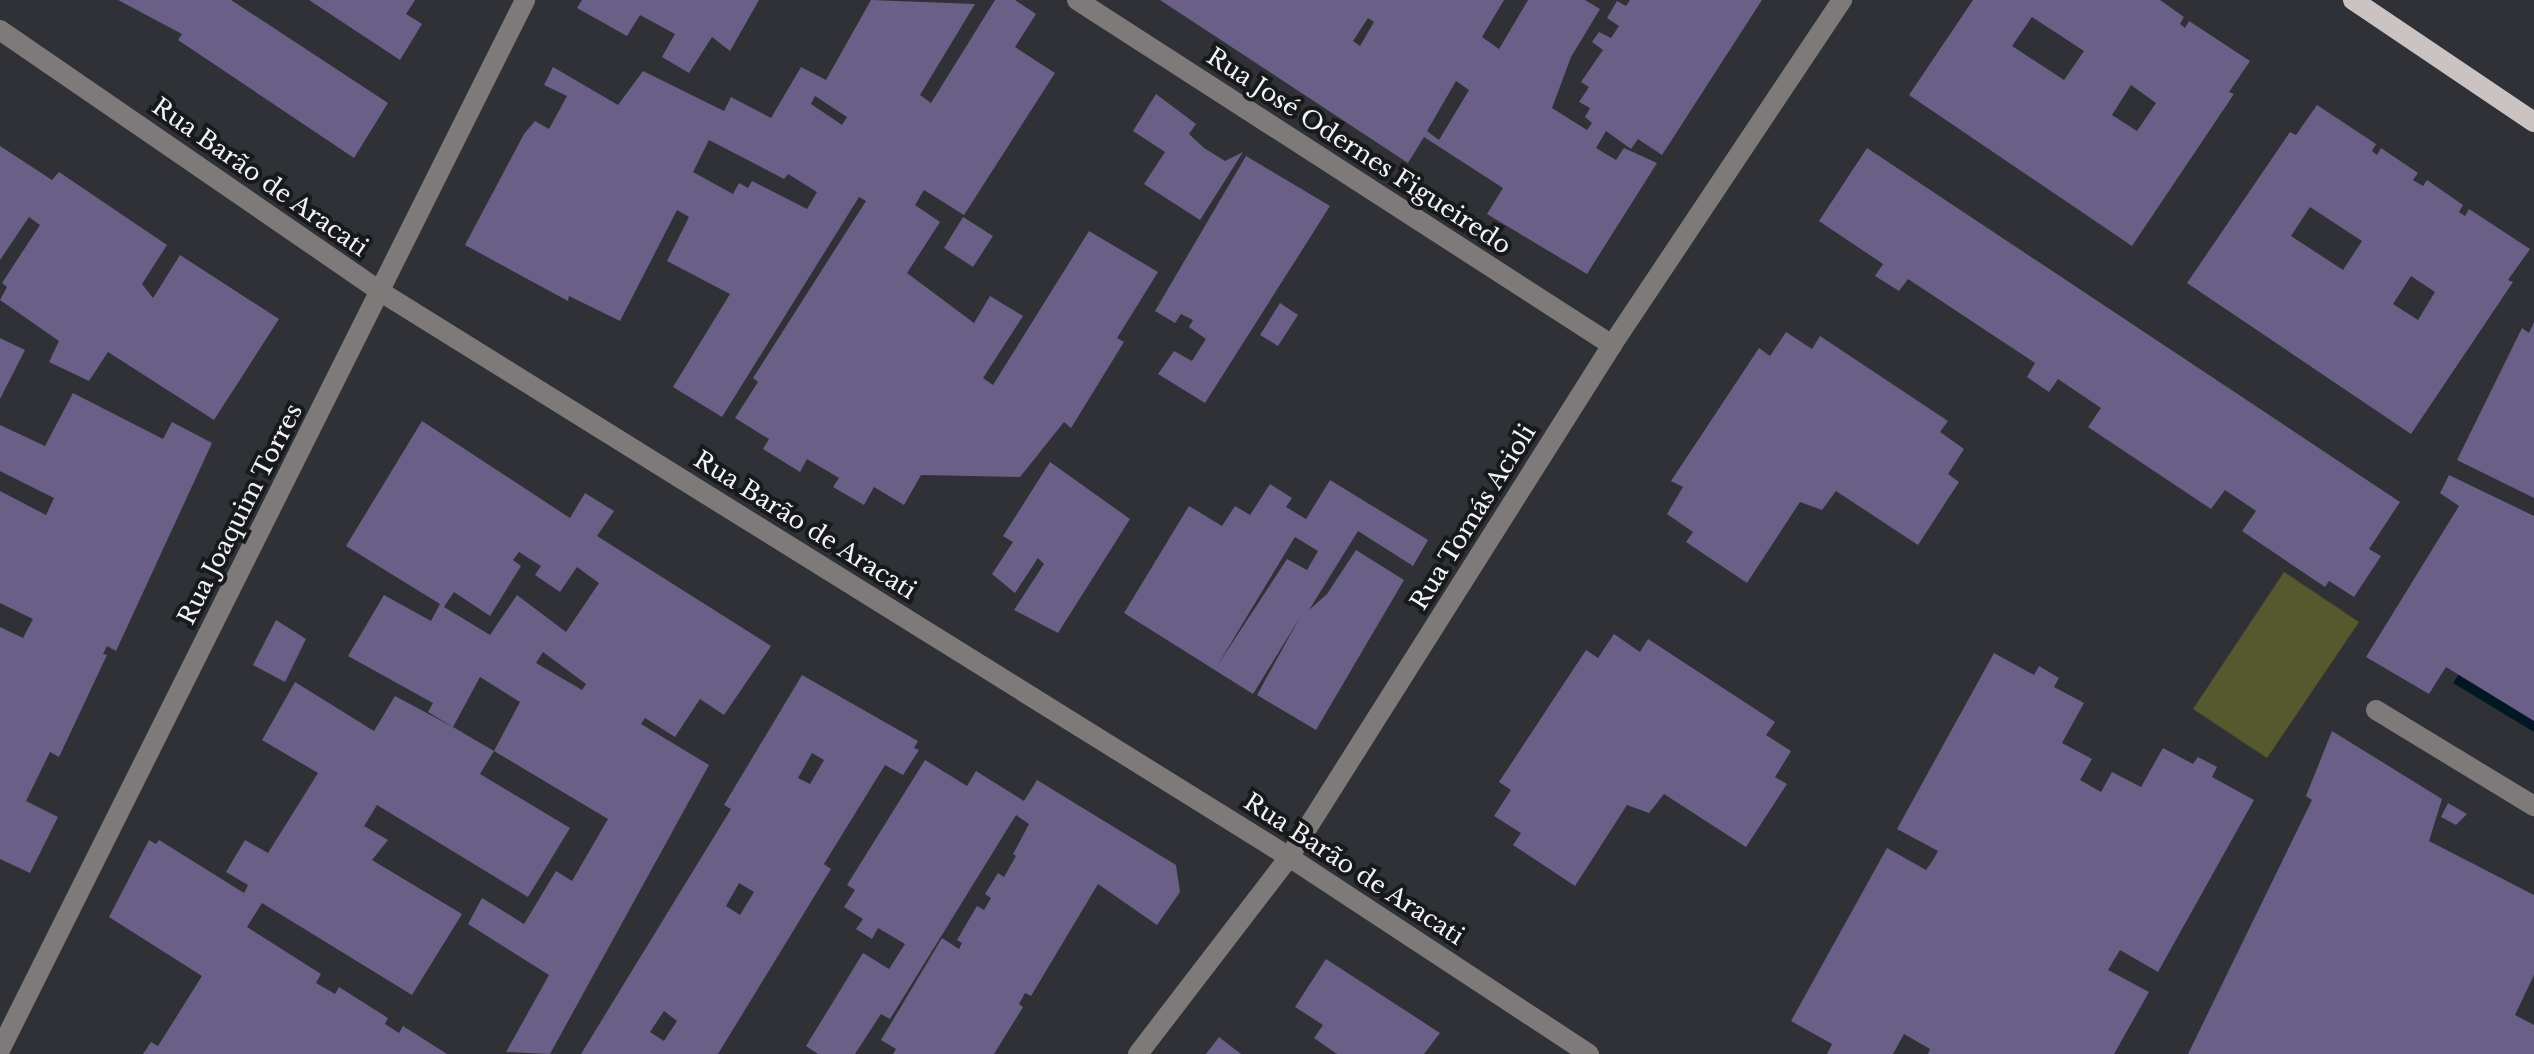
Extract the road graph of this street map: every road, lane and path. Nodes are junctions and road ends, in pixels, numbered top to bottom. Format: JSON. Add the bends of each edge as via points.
{"nodes":[{"id":1,"x":525,"y":0,"type":"edge"},
{"id":2,"x":1077,"y":0,"type":"edge"},
{"id":3,"x":1842,"y":0,"type":"edge"},
{"id":4,"x":2353,"y":0,"type":"edge"},
{"id":5,"x":0,"y":30,"type":"edge"},
{"id":6,"x":2534,"y":122,"type":"edge"},
{"id":7,"x":381,"y":292,"type":"junction"},
{"id":8,"x":1612,"y":345,"type":"junction"},
{"id":9,"x":2376,"y":710,"type":"dead end"},
{"id":10,"x":2534,"y":806,"type":"edge"},
{"id":11,"x":1289,"y":857,"type":"junction"},
{"id":12,"x":0,"y":1050,"type":"edge"},
{"id":13,"x":1138,"y":1054,"type":"edge"},
{"id":14,"x":1589,"y":1054,"type":"edge"}],
"edges":[{"from":1,"to":7,"type":"street","name":"Rua Joaquim Torres"},
{"from":2,"to":8,"type":"street","name":"Rua José Odernes Figueiredo"},
{"from":3,"to":8,"type":"street","name":"Rua Tomás Acioli"},
{"from":4,"to":6,"type":"main road"},
{"from":5,"to":7,"type":"street","name":"Rua Barão de Aracati"},
{"from":7,"to":11,"type":"street","name":"Rua Barão de Aracati"},
{"from":7,"to":12,"type":"street","name":"Rua Joaquim Torres"},
{"from":8,"to":11,"type":"street","name":"Rua Tomás Acioli"},
{"from":9,"to":10,"type":"street"},
{"from":11,"to":13,"type":"street","name":"Rua Tomás Acioli"},
{"from":11,"to":14,"type":"street","name":"Rua Barão de Aracati"}]}
